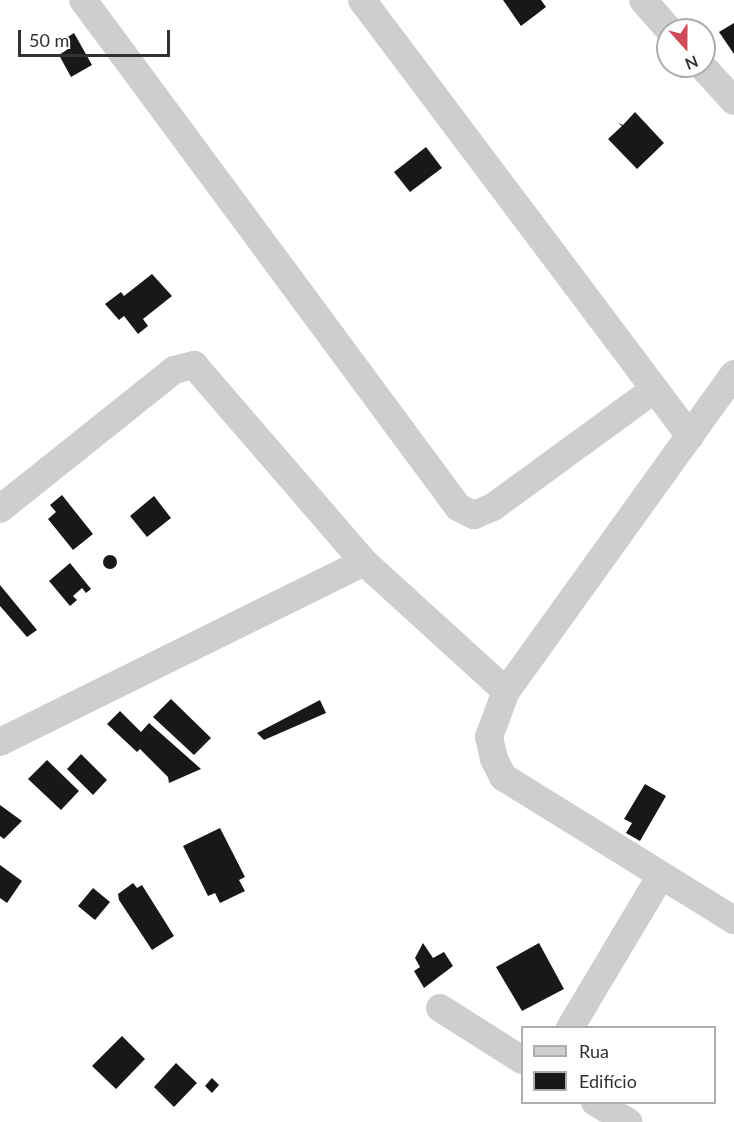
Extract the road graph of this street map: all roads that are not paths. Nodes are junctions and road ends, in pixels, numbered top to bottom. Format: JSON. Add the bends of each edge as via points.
{"nodes":[{"id":1,"x":83,"y":0,"type":"edge"},
{"id":2,"x":362,"y":0,"type":"edge"},
{"id":3,"x":713,"y":78,"type":"edge"},
{"id":4,"x":734,"y":101,"type":"edge"},
{"id":5,"x":734,"y":374,"type":"edge"},
{"id":6,"x":655,"y":389,"type":"junction"},
{"id":7,"x":690,"y":436,"type":"junction"},
{"id":8,"x":0,"y":509,"type":"edge"},
{"id":9,"x":364,"y":561,"type":"junction"},
{"id":10,"x":506,"y":691,"type":"junction"},
{"id":11,"x":0,"y":742,"type":"edge"},
{"id":12,"x":660,"y":877,"type":"junction"},
{"id":13,"x":734,"y":920,"type":"edge"},
{"id":14,"x":440,"y":1008,"type":"dead end"},
{"id":15,"x":571,"y":1026,"type":"edge"},
{"id":16,"x":521,"y":1059,"type":"edge"},
{"id":17,"x":598,"y":1104,"type":"edge"},
{"id":18,"x":628,"y":1122,"type":"edge"}],
"edges":[{"from":1,"to":6,"type":"street","via":[[458,507],[474,515],[493,507]]},
{"from":2,"to":6,"type":"street"},
{"from":3,"to":4,"type":"street"},
{"from":5,"to":7,"type":"street"},
{"from":6,"to":7,"type":"street"},
{"from":7,"to":10,"type":"street"},
{"from":8,"to":9,"type":"street","via":[[174,370],[194,364]]},
{"from":9,"to":10,"type":"street"},
{"from":9,"to":11,"type":"street"},
{"from":10,"to":12,"type":"street","via":[[489,737],[503,777]]},
{"from":12,"to":13,"type":"street"},
{"from":12,"to":15,"type":"street"},
{"from":14,"to":16,"type":"street"},
{"from":17,"to":18,"type":"street"}]}
